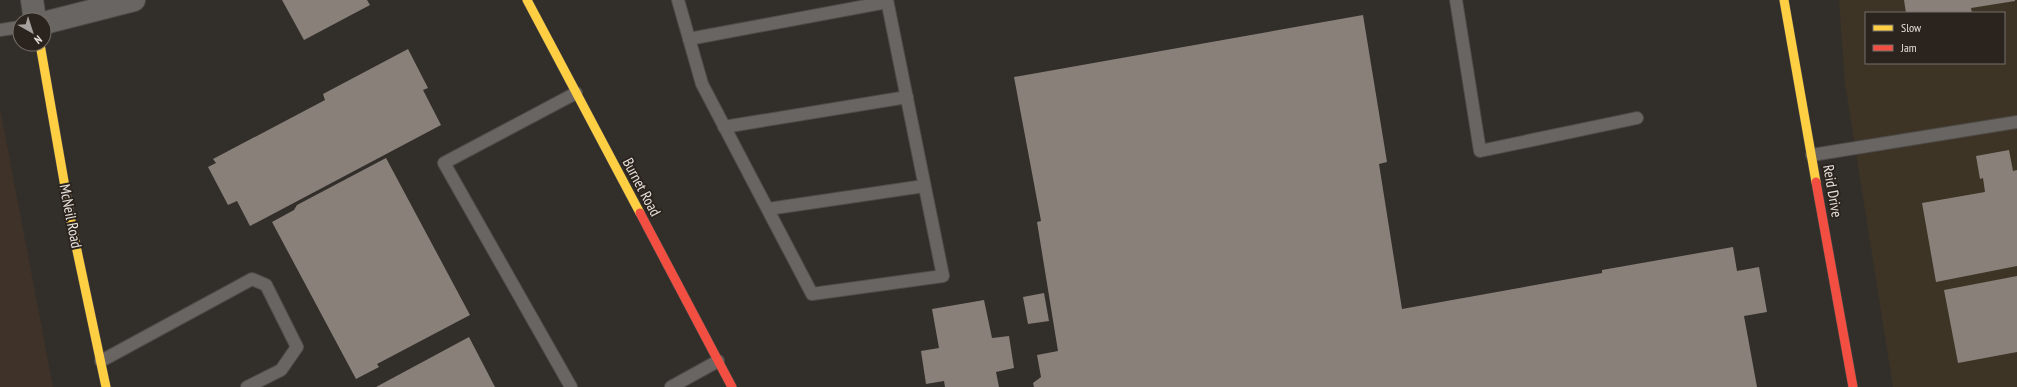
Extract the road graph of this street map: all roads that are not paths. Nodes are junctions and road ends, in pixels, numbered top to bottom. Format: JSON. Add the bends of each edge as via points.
{"nodes":[{"id":1,"x":32,"y":0,"type":"edge"},
{"id":2,"x":134,"y":0,"type":"edge"},
{"id":3,"x":527,"y":0,"type":"edge"},
{"id":4,"x":678,"y":0,"type":"edge"},
{"id":5,"x":1456,"y":0,"type":"edge"},
{"id":6,"x":1784,"y":0,"type":"edge"},
{"id":7,"x":887,"y":1,"type":"edge"},
{"id":8,"x":34,"y":12,"type":"edge"},
{"id":9,"x":52,"y":21,"type":"edge"},
{"id":10,"x":12,"y":28,"type":"edge"},
{"id":11,"x":0,"y":30,"type":"edge"},
{"id":12,"x":689,"y":39,"type":"junction"},
{"id":13,"x":41,"y":52,"type":"edge"},
{"id":14,"x":576,"y":93,"type":"junction"},
{"id":15,"x":906,"y":97,"type":"junction"},
{"id":16,"x":1637,"y":118,"type":"dead end"},
{"id":17,"x":2017,"y":122,"type":"edge"},
{"id":18,"x":724,"y":126,"type":"junction"},
{"id":19,"x":1812,"y":155,"type":"junction"},
{"id":20,"x":924,"y":186,"type":"junction"},
{"id":21,"x":768,"y":209,"type":"junction"},
{"id":22,"x":101,"y":361,"type":"junction"},
{"id":23,"x":718,"y":361,"type":"junction"},
{"id":24,"x":106,"y":387,"type":"edge"},
{"id":25,"x":247,"y":387,"type":"edge"},
{"id":26,"x":571,"y":387,"type":"edge"},
{"id":27,"x":671,"y":387,"type":"edge"},
{"id":28,"x":732,"y":387,"type":"edge"},
{"id":29,"x":1853,"y":387,"type":"edge"}],
"edges":[{"from":1,"to":8,"type":"street"},
{"from":2,"to":9,"type":"street"},
{"from":3,"to":14,"type":"street","name":"Burnet Road"},
{"from":4,"to":12,"type":"lane"},
{"from":5,"to":16,"type":"lane","via":[[1480,152]]},
{"from":6,"to":19,"type":"street","name":"Reid Drive"},
{"from":7,"to":12,"type":"lane"},
{"from":7,"to":15,"type":"lane"},
{"from":10,"to":11,"type":"lane"},
{"from":12,"to":18,"type":"lane","via":[[702,84]]},
{"from":13,"to":22,"type":"street","name":"McNeil Road","via":[[72,227]]},
{"from":14,"to":23,"type":"street","name":"Burnet Road"},
{"from":14,"to":26,"type":"lane","via":[[444,163]]},
{"from":15,"to":18,"type":"lane"},
{"from":15,"to":20,"type":"lane"},
{"from":17,"to":19,"type":"lane"},
{"from":18,"to":21,"type":"lane"},
{"from":19,"to":29,"type":"street","name":"Reid Drive"},
{"from":20,"to":21,"type":"lane"},
{"from":20,"to":21,"type":"lane","via":[[943,276],[812,294]]},
{"from":22,"to":24,"type":"street","name":"McNeil Road"},
{"from":22,"to":25,"type":"lane","via":[[252,279],[266,285],[297,347],[281,370]]},
{"from":23,"to":27,"type":"lane"},
{"from":23,"to":28,"type":"street","name":"Burnet Road"}]}
